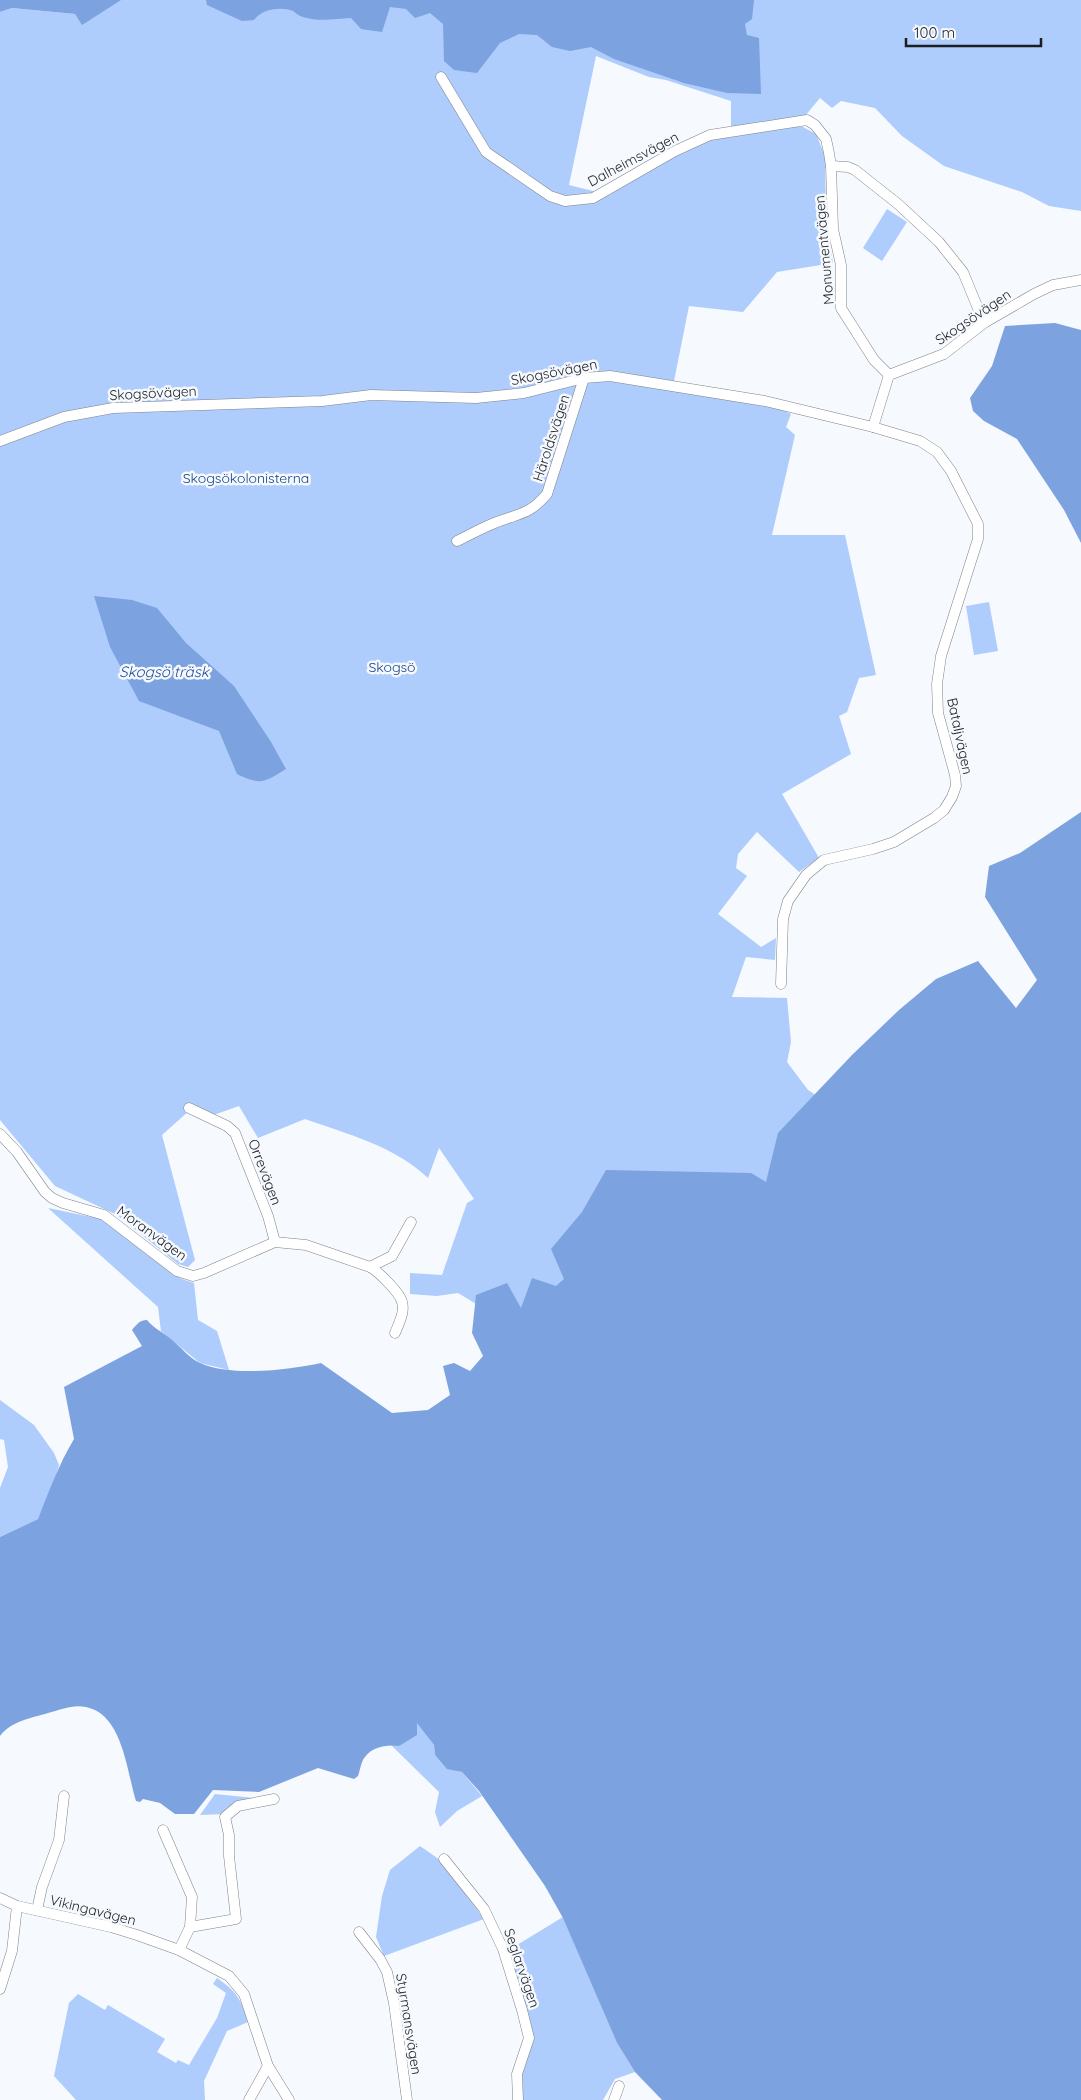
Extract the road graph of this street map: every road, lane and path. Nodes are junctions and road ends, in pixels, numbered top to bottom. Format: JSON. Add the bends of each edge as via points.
{"nodes":[{"id":1,"x":441,"y":77,"type":"dead end"},
{"id":2,"x":831,"y":166,"type":"junction"},
{"id":3,"x":1081,"y":280,"type":"edge"},
{"id":4,"x":984,"y":324,"type":"junction"},
{"id":5,"x":889,"y":375,"type":"junction"},
{"id":6,"x":584,"y":378,"type":"junction"},
{"id":7,"x":873,"y":427,"type":"junction"},
{"id":8,"x":0,"y":441,"type":"edge"},
{"id":9,"x":457,"y":540,"type":"dead end"},
{"id":10,"x":781,"y":984,"type":"dead end"},
{"id":11,"x":189,"y":1108,"type":"dead end"},
{"id":12,"x":0,"y":1134,"type":"edge"},
{"id":13,"x":411,"y":1222,"type":"dead end"},
{"id":14,"x":276,"y":1242,"type":"junction"},
{"id":15,"x":370,"y":1267,"type":"junction"},
{"id":16,"x":395,"y":1333,"type":"dead end"},
{"id":17,"x":64,"y":1796,"type":"dead end"},
{"id":18,"x":274,"y":1799,"type":"dead end"},
{"id":19,"x":163,"y":1830,"type":"dead end"},
{"id":20,"x":444,"y":1859,"type":"dead end"},
{"id":21,"x":0,"y":1898,"type":"edge"},
{"id":22,"x":17,"y":1906,"type":"junction"},
{"id":23,"x":37,"y":1910,"type":"junction"},
{"id":24,"x":190,"y":1927,"type":"junction"},
{"id":25,"x":360,"y":1932,"type":"dead end"},
{"id":26,"x":179,"y":1950,"type":"junction"},
{"id":27,"x":0,"y":1989,"type":"edge"},
{"id":28,"x":268,"y":2066,"type":"junction"},
{"id":29,"x":619,"y":2086,"type":"dead end"},
{"id":30,"x":249,"y":2100,"type":"edge"},
{"id":31,"x":289,"y":2100,"type":"edge"},
{"id":32,"x":407,"y":2100,"type":"edge"},
{"id":33,"x":518,"y":2100,"type":"edge"},
{"id":34,"x":614,"y":2100,"type":"edge"}],
"edges":[{"from":1,"to":2,"type":"street","name":"Dalheimsvägen","via":[[486,152],[550,196],[565,202],[593,198],[674,151],[710,135],[807,120],[826,139]]},
{"from":2,"to":4,"type":"street","via":[[855,170],[939,242],[964,272]]},
{"from":2,"to":5,"type":"street","name":"Monumentvägen","via":[[841,308],[874,360]]},
{"from":3,"to":4,"type":"street","name":"Skogsövägen","via":[[1052,285]]},
{"from":4,"to":5,"type":"street","name":"Skogsövägen","via":[[944,354]]},
{"from":5,"to":7,"type":"street"},
{"from":6,"to":7,"type":"street","name":"Skogsövägen","via":[[610,376],[714,392]]},
{"from":6,"to":8,"type":"street","name":"Skogsövägen","via":[[524,393],[484,398],[370,395],[322,401],[114,408],[64,417]]},
{"from":6,"to":9,"type":"street","name":"Häroldsvägen","via":[[547,494],[522,515],[496,522]]},
{"from":7,"to":10,"type":"street","name":"Bataljvägen","via":[[920,441],[937,452],[951,471],[978,524],[978,539],[941,656],[937,684],[938,713],[956,786],[944,810],[894,842],[824,860],[806,875],[788,902],[783,919]]},
{"from":11,"to":14,"type":"street","name":"Orrevägen","via":[[235,1133]]},
{"from":12,"to":14,"type":"street","name":"Moranvägen","via":[[52,1198],[104,1215],[184,1274],[193,1276]]},
{"from":13,"to":15,"type":"street","via":[[392,1256]]},
{"from":14,"to":15,"type":"street","name":"Moranvägen","via":[[306,1245]]},
{"from":15,"to":16,"type":"street","name":"Moranvägen","via":[[379,1272],[402,1301],[402,1315]]},
{"from":17,"to":23,"type":"street","via":[[59,1840]]},
{"from":18,"to":24,"type":"street","via":[[238,1806],[225,1817],[236,1919]]},
{"from":19,"to":24,"type":"street","via":[[192,1897]]},
{"from":20,"to":33,"type":"street","name":"Seglarvägen","via":[[488,1916],[522,2010],[529,2038],[517,2074]]},
{"from":21,"to":22,"type":"street","name":"Vikingavägen"},
{"from":22,"to":23,"type":"street","name":"Vikingavägen"},
{"from":22,"to":27,"type":"street","via":[[12,1951]]},
{"from":23,"to":26,"type":"street","name":"Vikingavägen","via":[[111,1927]]},
{"from":24,"to":26,"type":"street"},
{"from":25,"to":32,"type":"street","name":"Styrmansvägen","via":[[387,1972]]},
{"from":26,"to":28,"type":"street","name":"Vikingavägen","via":[[236,1982],[244,1994]]},
{"from":28,"to":30,"type":"street"},
{"from":28,"to":31,"type":"street","name":"Vikingavägen"},
{"from":29,"to":34,"type":"street"}]}
